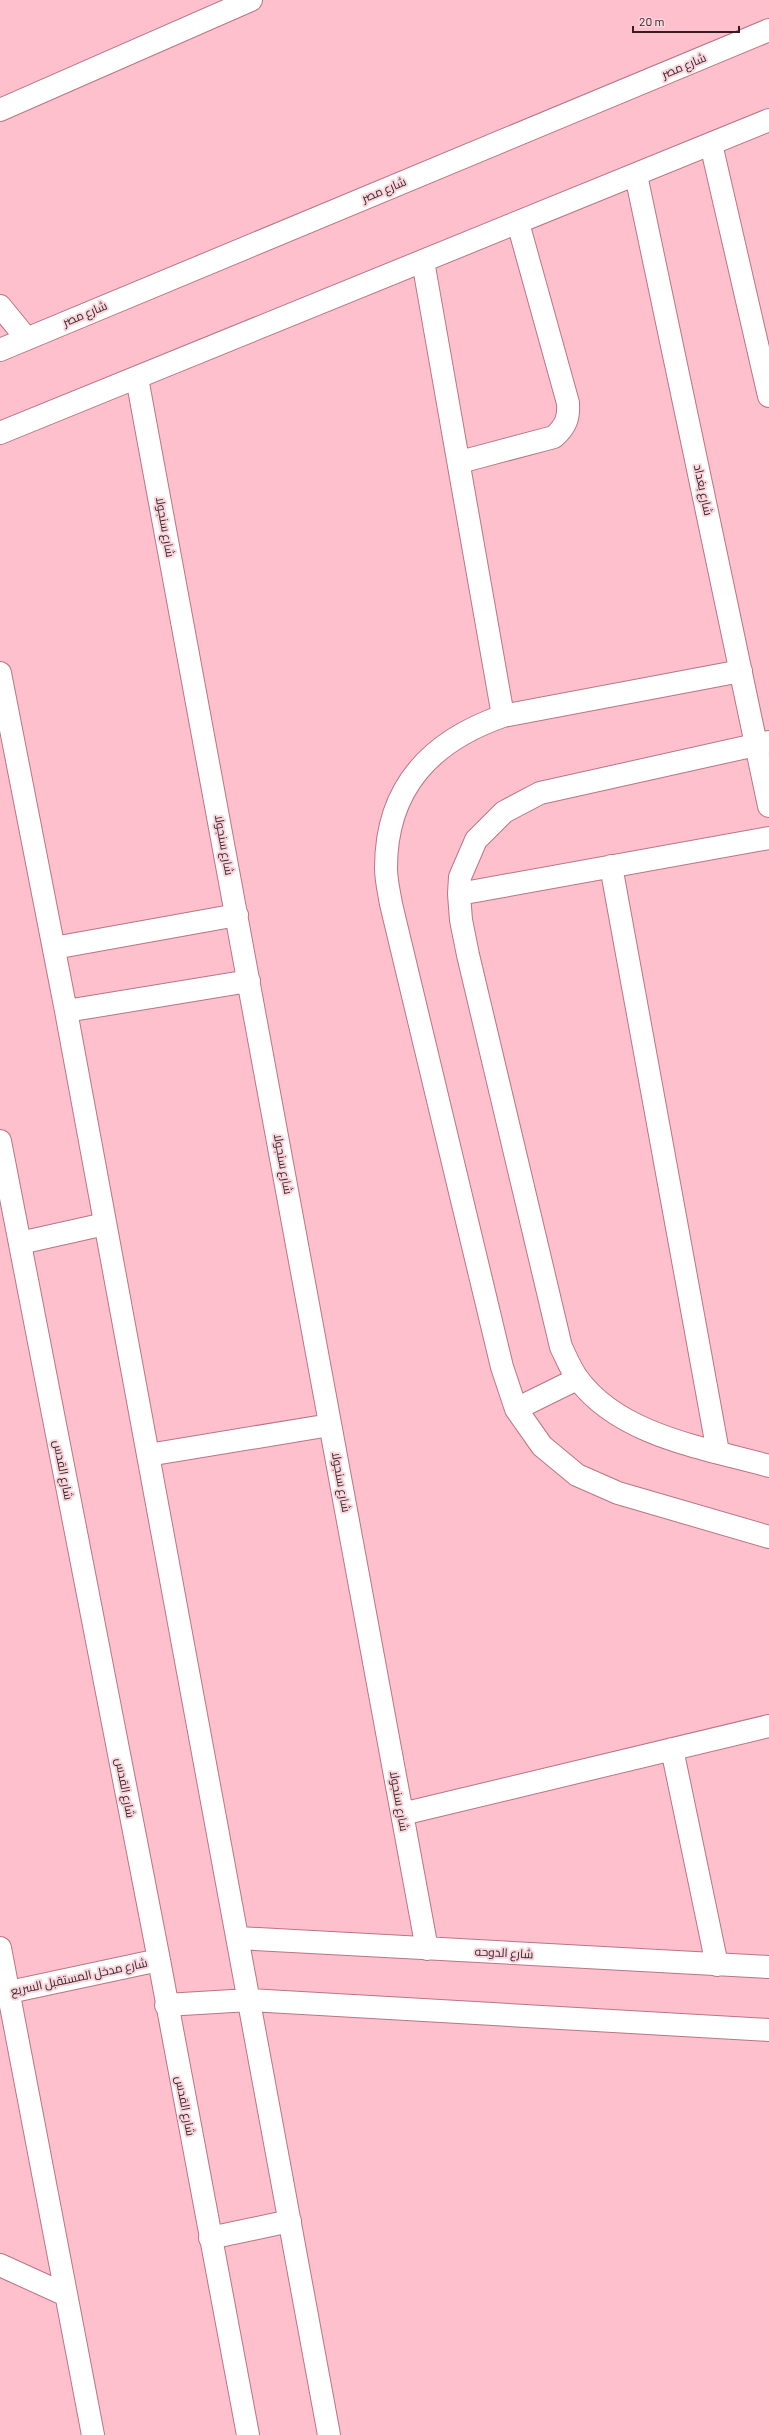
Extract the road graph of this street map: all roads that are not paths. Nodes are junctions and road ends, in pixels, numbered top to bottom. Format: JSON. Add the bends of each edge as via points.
{"nodes":[{"id":1,"x":242,"y":2,"type":"edge"},
{"id":2,"x":769,"y":30,"type":"edge"},
{"id":3,"x":0,"y":110,"type":"edge"},
{"id":4,"x":769,"y":120,"type":"edge"},
{"id":5,"x":712,"y":144,"type":"junction"},
{"id":6,"x":636,"y":175,"type":"junction"},
{"id":7,"x":518,"y":223,"type":"junction"},
{"id":8,"x":423,"y":261,"type":"junction"},
{"id":9,"x":0,"y":306,"type":"edge"},
{"id":10,"x":27,"y":339,"type":"junction"},
{"id":11,"x":0,"y":350,"type":"edge"},
{"id":12,"x":137,"y":378,"type":"junction"},
{"id":13,"x":769,"y":396,"type":"edge"},
{"id":14,"x":0,"y":433,"type":"edge"},
{"id":15,"x":460,"y":462,"type":"junction"},
{"id":16,"x":741,"y":671,"type":"junction"},
{"id":17,"x":0,"y":673,"type":"edge"},
{"id":18,"x":503,"y":716,"type":"junction"},
{"id":19,"x":762,"y":743,"type":"edge"},
{"id":20,"x":769,"y":806,"type":"edge"},
{"id":21,"x":769,"y":838,"type":"edge"},
{"id":22,"x":611,"y":866,"type":"junction"},
{"id":23,"x":459,"y":894,"type":"junction"},
{"id":24,"x":237,"y":916,"type":"junction"},
{"id":25,"x":54,"y":948,"type":"junction"},
{"id":26,"x":249,"y":981,"type":"junction"},
{"id":27,"x":66,"y":1011,"type":"junction"},
{"id":28,"x":0,"y":1141,"type":"edge"},
{"id":29,"x":105,"y":1224,"type":"junction"},
{"id":30,"x":20,"y":1243,"type":"junction"},
{"id":31,"x":577,"y":1379,"type":"junction"},
{"id":32,"x":516,"y":1409,"type":"junction"},
{"id":33,"x":330,"y":1425,"type":"junction"},
{"id":34,"x":718,"y":1452,"type":"junction"},
{"id":35,"x":148,"y":1455,"type":"junction"},
{"id":36,"x":769,"y":1466,"type":"edge"},
{"id":37,"x":769,"y":1537,"type":"edge"},
{"id":38,"x":769,"y":1726,"type":"edge"},
{"id":39,"x":672,"y":1749,"type":"junction"},
{"id":40,"x":402,"y":1814,"type":"junction"},
{"id":41,"x":238,"y":1938,"type":"junction"},
{"id":42,"x":0,"y":1948,"type":"edge"},
{"id":43,"x":427,"y":1950,"type":"junction"},
{"id":44,"x":159,"y":1960,"type":"junction"},
{"id":45,"x":717,"y":1965,"type":"junction"},
{"id":46,"x":769,"y":1967,"type":"edge"},
{"id":47,"x":4,"y":1993,"type":"edge"},
{"id":48,"x":249,"y":2000,"type":"junction"},
{"id":49,"x":166,"y":2005,"type":"junction"},
{"id":50,"x":769,"y":2030,"type":"edge"},
{"id":51,"x":290,"y":2221,"type":"junction"},
{"id":52,"x":210,"y":2238,"type":"junction"},
{"id":53,"x":0,"y":2265,"type":"edge"},
{"id":54,"x":66,"y":2295,"type":"junction"},
{"id":55,"x":93,"y":2435,"type":"edge"},
{"id":56,"x":248,"y":2435,"type":"edge"},
{"id":57,"x":329,"y":2435,"type":"edge"}],
"edges":[{"from":1,"to":3,"type":"street"},
{"from":2,"to":10,"type":"street","name":"شارع مصر"},
{"from":4,"to":5,"type":"street"},
{"from":5,"to":6,"type":"street"},
{"from":5,"to":13,"type":"street"},
{"from":6,"to":7,"type":"street"},
{"from":6,"to":16,"type":"street","name":"شارع بغداد"},
{"from":7,"to":8,"type":"street"},
{"from":7,"to":15,"type":"street","via":[[568,403],[569,416],[564,428],[554,437]]},
{"from":8,"to":12,"type":"street"},
{"from":8,"to":15,"type":"street"},
{"from":9,"to":10,"type":"street"},
{"from":10,"to":11,"type":"street","name":"شارع مصر"},
{"from":12,"to":14,"type":"street"},
{"from":12,"to":24,"type":"street","name":"شارع سنجولا"},
{"from":15,"to":18,"type":"street"},
{"from":16,"to":18,"type":"street"},
{"from":16,"to":19,"type":"street","name":"شارع بغداد"},
{"from":17,"to":25,"type":"street"},
{"from":18,"to":32,"type":"street","via":[[475,726],[444,744],[419,769],[400,799],[388,833],[386,869],[391,904],[502,1367]]},
{"from":19,"to":20,"type":"street","name":"شارع بغداد"},
{"from":19,"to":23,"type":"street","via":[[540,793],[504,812],[476,840],[460,877]]},
{"from":21,"to":22,"type":"street"},
{"from":22,"to":23,"type":"street"},
{"from":22,"to":34,"type":"street"},
{"from":23,"to":31,"type":"street","via":[[468,954],[561,1346]]},
{"from":24,"to":25,"type":"street"},
{"from":24,"to":26,"type":"street","name":"شارع سنجولا"},
{"from":25,"to":27,"type":"street"},
{"from":26,"to":27,"type":"street"},
{"from":26,"to":33,"type":"street","name":"شارع سنجولا"},
{"from":27,"to":29,"type":"street"},
{"from":28,"to":30,"type":"street","name":"شارع القدس"},
{"from":29,"to":30,"type":"street"},
{"from":29,"to":35,"type":"street"},
{"from":30,"to":44,"type":"street","name":"شارع القدس"},
{"from":31,"to":32,"type":"street"},
{"from":31,"to":34,"type":"street","via":[[603,1405],[635,1423],[662,1435]]},
{"from":32,"to":37,"type":"street","via":[[542,1446],[577,1474],[618,1493]]},
{"from":33,"to":35,"type":"street"},
{"from":33,"to":40,"type":"street","name":"شارع سنجولا"},
{"from":34,"to":36,"type":"street"},
{"from":35,"to":41,"type":"street"},
{"from":38,"to":39,"type":"street"},
{"from":39,"to":40,"type":"street"},
{"from":39,"to":45,"type":"street"},
{"from":40,"to":43,"type":"street","name":"شارع سنجولا"},
{"from":41,"to":43,"type":"street","name":"شارع الدوحه"},
{"from":41,"to":48,"type":"street"},
{"from":42,"to":47,"type":"street"},
{"from":43,"to":45,"type":"street","name":"شارع الدوحه"},
{"from":44,"to":47,"type":"street","name":"شارع مدخل المستقبل السريع"},
{"from":44,"to":49,"type":"street","name":"شارع القدس"},
{"from":45,"to":46,"type":"street","name":"شارع الدوحه"},
{"from":47,"to":54,"type":"street"},
{"from":48,"to":49,"type":"street"},
{"from":48,"to":50,"type":"street"},
{"from":48,"to":51,"type":"street"},
{"from":49,"to":52,"type":"street","name":"شارع القدس"},
{"from":51,"to":52,"type":"street"},
{"from":51,"to":57,"type":"street"},
{"from":52,"to":56,"type":"street","name":"شارع القدس"},
{"from":53,"to":54,"type":"street"},
{"from":54,"to":55,"type":"street"}]}
